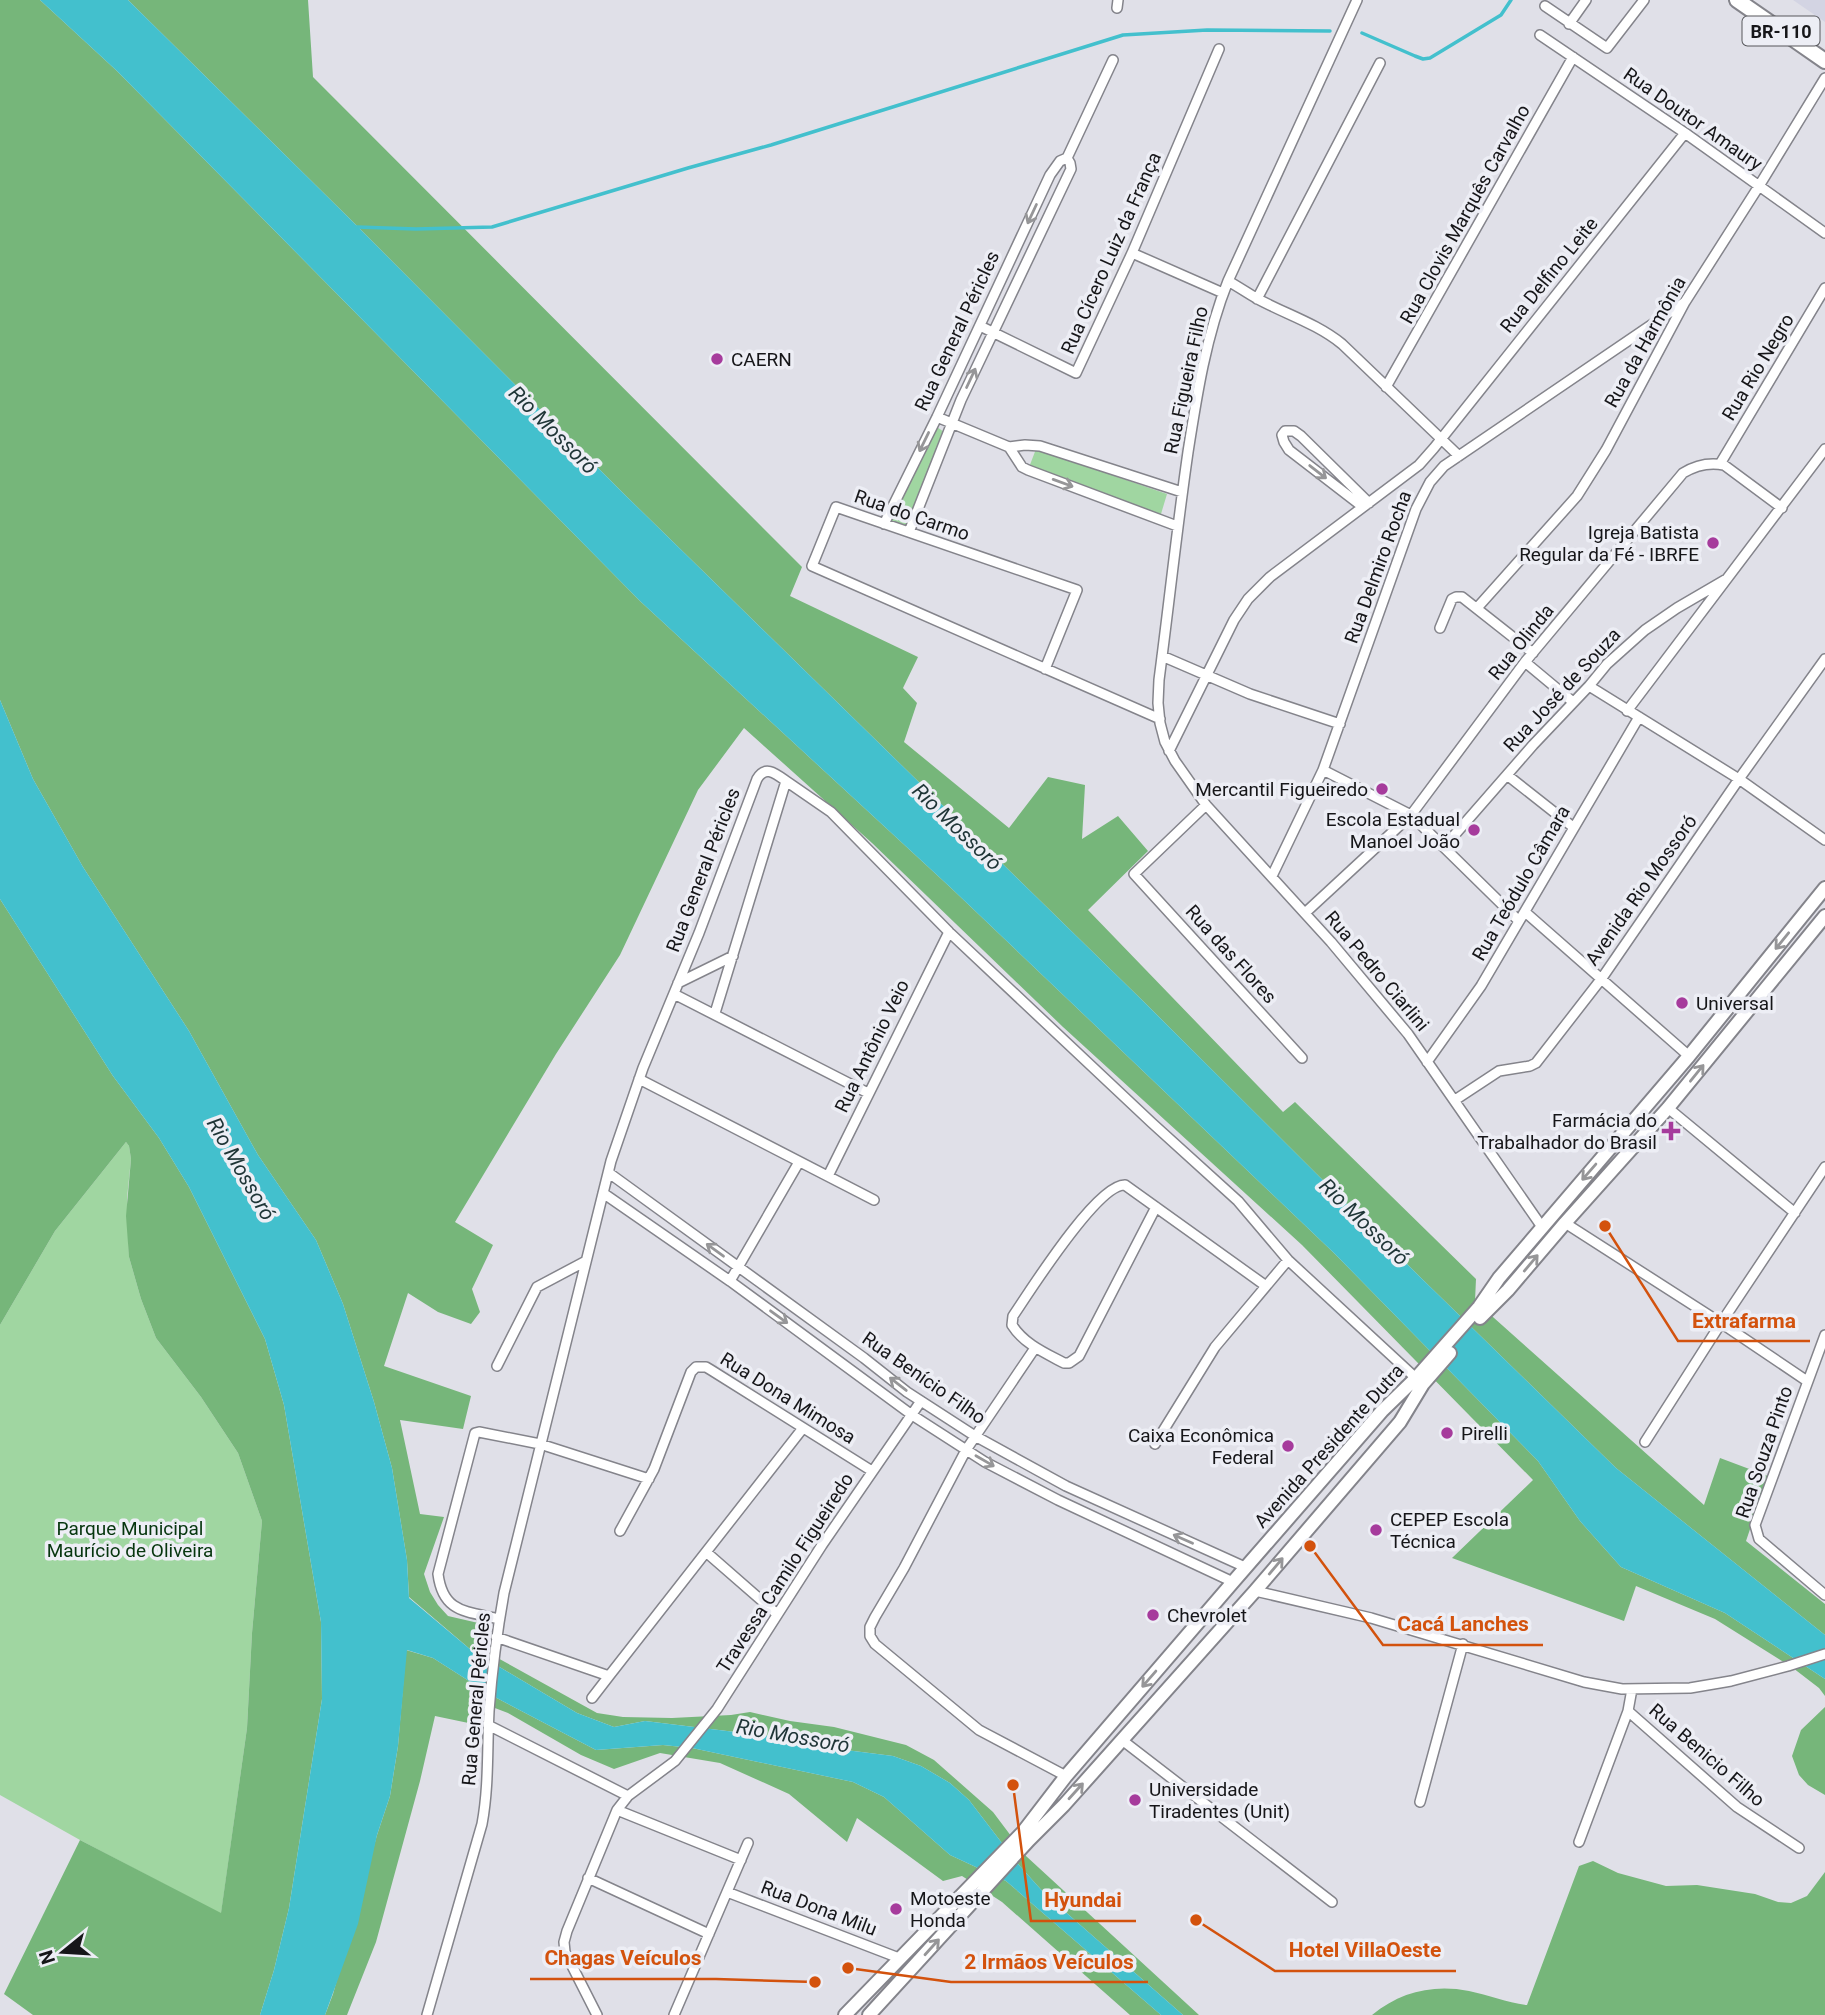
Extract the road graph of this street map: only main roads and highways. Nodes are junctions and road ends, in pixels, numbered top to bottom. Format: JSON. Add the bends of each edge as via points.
{"nodes":[{"id":1,"x":1737,"y":0,"type":"edge"},
{"id":2,"x":1825,"y":61,"type":"edge"},
{"id":3,"x":1825,"y":888,"type":"edge"},
{"id":4,"x":1825,"y":916,"type":"edge"},
{"id":5,"x":1768,"y":960,"type":"junction"},
{"id":6,"x":1782,"y":970,"type":"junction"},
{"id":7,"x":1482,"y":1310,"type":"junction"},
{"id":8,"x":1422,"y":1378,"type":"junction"},
{"id":9,"x":1168,"y":1657,"type":"junction"},
{"id":10,"x":1183,"y":1671,"type":"junction"},
{"id":11,"x":1026,"y":1836,"type":"junction"},
{"id":12,"x":977,"y":1888,"type":"junction"},
{"id":13,"x":845,"y":2015,"type":"edge"},
{"id":14,"x":869,"y":2015,"type":"edge"}],
"edges":[{"from":1,"to":2,"type":"main road","number":"BR-110"},
{"from":3,"to":5,"type":"main road","name":"Avenida Presidente Dutra","one_way":true},
{"from":4,"to":6,"type":"main road","name":"Avenida Presidente Dutra"},
{"from":5,"to":6,"type":"main road"},
{"from":5,"to":7,"type":"main road","name":"Avenida Presidente Dutra","one_way":true,"via":[[1499,1278]]},
{"from":7,"to":6,"type":"main road","name":"Avenida Presidente Dutra","one_way":true,"via":[[1508,1290]]},
{"from":7,"to":8,"type":"main road","name":"Avenida Presidente Dutra"},
{"from":8,"to":9,"type":"main road","name":"Avenida Presidente Dutra","via":[[1382,1411]]},
{"from":10,"to":8,"type":"main road","name":"Avenida Presidente Dutra","one_way":true,"via":[[1400,1422]]},
{"from":9,"to":10,"type":"main road"},
{"from":9,"to":11,"type":"main road","name":"Avenida Presidente Dutra","one_way":true,"via":[[1066,1776]]},
{"from":11,"to":10,"type":"main road","name":"Avenida Presidente Dutra","one_way":true},
{"from":11,"to":12,"type":"main road","name":"Avenida Presidente Dutra"},
{"from":12,"to":13,"type":"main road","name":"Avenida Presidente Dutra","via":[[899,1958]]},
{"from":14,"to":12,"type":"main road","name":"Avenida Presidente Dutra","one_way":true}]}
